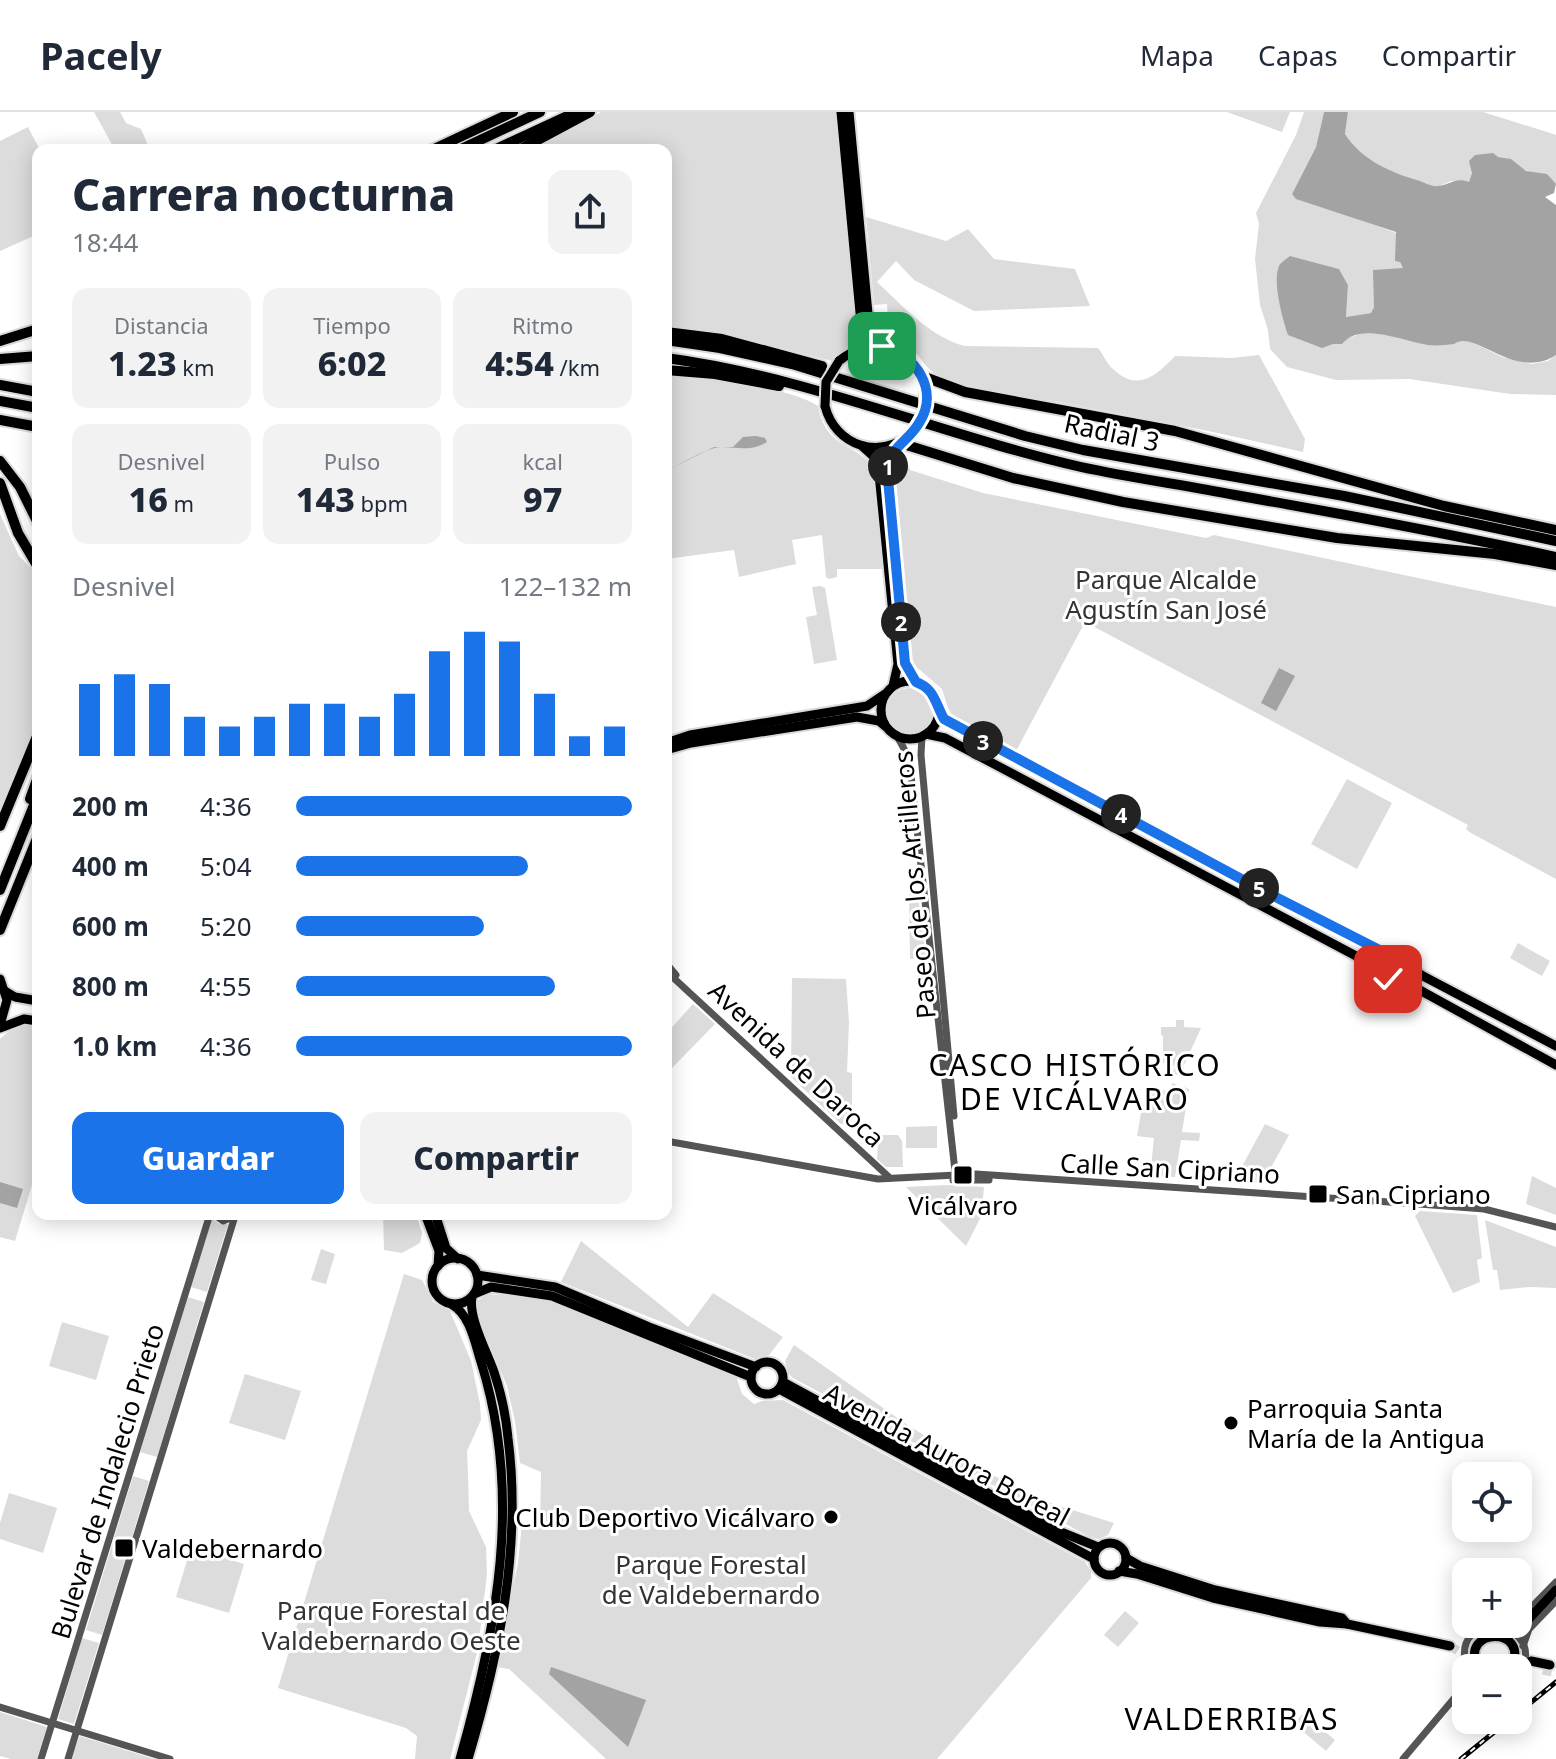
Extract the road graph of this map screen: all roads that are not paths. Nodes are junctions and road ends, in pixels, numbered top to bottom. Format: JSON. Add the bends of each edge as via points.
{"nodes":[{"id":1,"x":513,"y":112,"type":"edge"},
{"id":2,"x":540,"y":112,"type":"edge"},
{"id":3,"x":576,"y":112,"type":"edge"},
{"id":4,"x":590,"y":112,"type":"edge"},
{"id":5,"x":841,"y":112,"type":"edge"},
{"id":6,"x":849,"y":112,"type":"edge"},
{"id":7,"x":445,"y":144,"type":"edge"},
{"id":8,"x":472,"y":144,"type":"edge"},
{"id":9,"x":507,"y":144,"type":"edge"},
{"id":10,"x":530,"y":144,"type":"edge"},
{"id":11,"x":32,"y":331,"type":"edge"},
{"id":12,"x":672,"y":333,"type":"edge"},
{"id":13,"x":0,"y":341,"type":"edge"},
{"id":14,"x":672,"y":341,"type":"edge"},
{"id":15,"x":882,"y":346,"type":"junction"},
{"id":16,"x":852,"y":352,"type":"junction"},
{"id":17,"x":32,"y":356,"type":"edge"},
{"id":18,"x":0,"y":359,"type":"edge"},
{"id":19,"x":672,"y":359,"type":"edge"},
{"id":20,"x":672,"y":370,"type":"edge"},
{"id":21,"x":923,"y":379,"type":"junction"},
{"id":22,"x":0,"y":385,"type":"edge"},
{"id":23,"x":32,"y":391,"type":"edge"},
{"id":24,"x":0,"y":401,"type":"edge"},
{"id":25,"x":32,"y":407,"type":"edge"},
{"id":26,"x":944,"y":411,"type":"junction"},
{"id":27,"x":0,"y":420,"type":"edge"},
{"id":28,"x":32,"y":426,"type":"edge"},
{"id":29,"x":935,"y":428,"type":"junction"},
{"id":30,"x":899,"y":443,"type":"junction"},
{"id":31,"x":863,"y":447,"type":"junction"},
{"id":32,"x":0,"y":461,"type":"edge"},
{"id":33,"x":0,"y":483,"type":"edge"},
{"id":34,"x":32,"y":511,"type":"edge"},
{"id":35,"x":1556,"y":530,"type":"edge"},
{"id":36,"x":1556,"y":541,"type":"edge"},
{"id":37,"x":32,"y":557,"type":"edge"},
{"id":38,"x":1556,"y":557,"type":"edge"},
{"id":39,"x":1556,"y":565,"type":"edge"},
{"id":40,"x":916,"y":682,"type":"junction"},
{"id":41,"x":889,"y":690,"type":"junction"},
{"id":42,"x":939,"y":710,"type":"junction"},
{"id":43,"x":885,"y":726,"type":"junction"},
{"id":44,"x":924,"y":735,"type":"junction"},
{"id":45,"x":897,"y":736,"type":"junction"},
{"id":46,"x":680,"y":741,"type":"junction"},
{"id":47,"x":672,"y":742,"type":"edge"},
{"id":48,"x":672,"y":746,"type":"edge"},
{"id":49,"x":32,"y":749,"type":"edge"},
{"id":50,"x":32,"y":793,"type":"edge"},
{"id":51,"x":32,"y":810,"type":"edge"},
{"id":52,"x":0,"y":826,"type":"edge"},
{"id":53,"x":32,"y":851,"type":"edge"},
{"id":54,"x":11,"y":863,"type":"junction"},
{"id":55,"x":32,"y":866,"type":"edge"},
{"id":56,"x":921,"y":868,"type":"junction"},
{"id":57,"x":931,"y":868,"type":"junction"},
{"id":58,"x":0,"y":890,"type":"edge"},
{"id":59,"x":930,"y":898,"type":"junction"},
{"id":60,"x":9,"y":907,"type":"junction"},
{"id":61,"x":0,"y":930,"type":"edge"},
{"id":62,"x":1395,"y":958,"type":"junction"},
{"id":63,"x":1412,"y":969,"type":"junction"},
{"id":64,"x":672,"y":971,"type":"edge"},
{"id":65,"x":1386,"y":975,"type":"junction"},
{"id":66,"x":672,"y":976,"type":"edge"},
{"id":67,"x":0,"y":979,"type":"edge"},
{"id":68,"x":679,"y":981,"type":"junction"},
{"id":69,"x":1405,"y":983,"type":"junction"},
{"id":70,"x":5,"y":991,"type":"junction"},
{"id":71,"x":32,"y":1000,"type":"edge"},
{"id":72,"x":32,"y":1020,"type":"edge"},
{"id":73,"x":0,"y":1026,"type":"edge"},
{"id":74,"x":1556,"y":1046,"type":"edge"},
{"id":75,"x":1556,"y":1065,"type":"edge"},
{"id":76,"x":672,"y":1142,"type":"edge"},
{"id":77,"x":956,"y":1176,"type":"junction"},
{"id":78,"x":888,"y":1177,"type":"junction"},
{"id":79,"x":210,"y":1220,"type":"edge"},
{"id":80,"x":233,"y":1220,"type":"edge"},
{"id":81,"x":427,"y":1220,"type":"edge"},
{"id":82,"x":437,"y":1220,"type":"edge"},
{"id":83,"x":1556,"y":1227,"type":"edge"},
{"id":84,"x":458,"y":1259,"type":"junction"},
{"id":85,"x":438,"y":1266,"type":"junction"},
{"id":86,"x":477,"y":1275,"type":"junction"},
{"id":87,"x":473,"y":1295,"type":"junction"},
{"id":88,"x":451,"y":1304,"type":"junction"},
{"id":89,"x":756,"y":1367,"type":"junction"},
{"id":90,"x":751,"y":1377,"type":"junction"},
{"id":91,"x":781,"y":1385,"type":"junction"},
{"id":92,"x":1098,"y":1547,"type":"junction"},
{"id":93,"x":1126,"y":1558,"type":"junction"},
{"id":94,"x":1094,"y":1559,"type":"junction"},
{"id":95,"x":1119,"y":1571,"type":"junction"},
{"id":96,"x":1556,"y":1582,"type":"edge"},
{"id":97,"x":1556,"y":1592,"type":"edge"},
{"id":98,"x":1556,"y":1601,"type":"edge"},
{"id":99,"x":1532,"y":1611,"type":"tunnel mouth"},
{"id":100,"x":1532,"y":1614,"type":"tunnel mouth"},
{"id":101,"x":1341,"y":1622,"type":"junction"},
{"id":102,"x":1450,"y":1646,"type":"tunnel mouth"},
{"id":103,"x":1516,"y":1652,"type":"edge"},
{"id":104,"x":1469,"y":1654,"type":"edge"},
{"id":105,"x":1478,"y":1654,"type":"edge"},
{"id":106,"x":1546,"y":1668,"type":"tunnel mouth"},
{"id":107,"x":1452,"y":1704,"type":"edge"},
{"id":108,"x":0,"y":1707,"type":"edge"},
{"id":109,"x":52,"y":1723,"type":"junction"},
{"id":110,"x":76,"y":1731,"type":"junction"},
{"id":111,"x":41,"y":1759,"type":"edge"},
{"id":112,"x":68,"y":1759,"type":"edge"},
{"id":113,"x":170,"y":1759,"type":"edge"},
{"id":114,"x":460,"y":1759,"type":"edge"},
{"id":115,"x":468,"y":1759,"type":"edge"},
{"id":116,"x":1405,"y":1759,"type":"edge"}],
"edges":[{"from":1,"to":7,"type":"highway"},
{"from":2,"to":8,"type":"highway"},
{"from":3,"to":9,"type":"highway"},
{"from":4,"to":10,"type":"highway"},
{"from":5,"to":16,"type":"main road","via":[[861,323]]},
{"from":6,"to":15,"type":"main road","via":[[869,324]]},
{"from":11,"to":13,"type":"highway"},
{"from":12,"to":26,"type":"highway","via":[[795,357]]},
{"from":14,"to":26,"type":"highway","name":"Radial 3","via":[[792,364]]},
{"from":15,"to":16,"type":"main road"},
{"from":15,"to":21,"type":"main road","via":[[906,356]]},
{"from":16,"to":31,"type":"main road","bridge":true,"via":[[826,382],[825,406],[835,429]]},
{"from":17,"to":18,"type":"highway"},
{"from":19,"to":29,"type":"highway","name":"Radial 3","via":[[788,381]]},
{"from":20,"to":29,"type":"highway","via":[[785,387]]},
{"from":21,"to":30,"type":"main road","bridge":true,"via":[[925,409],[912,433]]},
{"from":21,"to":35,"type":"highway","via":[[965,392],[1175,431],[1444,506]]},
{"from":22,"to":23,"type":"highway"},
{"from":24,"to":25,"type":"highway"},
{"from":26,"to":36,"type":"highway","name":"Radial 3","via":[[1122,458],[1344,496]]},
{"from":27,"to":28,"type":"highway"},
{"from":29,"to":38,"type":"highway","name":"Radial 3","via":[[1082,467]]},
{"from":30,"to":31,"type":"main road"},
{"from":30,"to":39,"type":"highway","via":[[1013,478],[1123,502],[1337,538]]},
{"from":30,"to":40,"type":"main road","via":[[887,468],[904,655]]},
{"from":31,"to":41,"type":"main road","via":[[874,457],[879,474],[898,664]]},
{"from":32,"to":34,"type":"highway"},
{"from":33,"to":37,"type":"highway"},
{"from":40,"to":41,"type":"main road"},
{"from":40,"to":42,"type":"main road","via":[[934,695]]},
{"from":41,"to":43,"type":"main road","via":[[881,706]]},
{"from":41,"to":46,"type":"main road","via":[[867,706]]},
{"from":42,"to":44,"type":"main road"},
{"from":42,"to":62,"type":"main road","via":[[954,726]]},
{"from":43,"to":45,"type":"main road"},
{"from":43,"to":46,"type":"main road","via":[[857,717]]},
{"from":44,"to":45,"type":"main road"},
{"from":44,"to":57,"type":"street","name":"Paseo de los Artilleros","via":[[921,755]]},
{"from":44,"to":65,"type":"main road","via":[[945,738]]},
{"from":45,"to":56,"type":"street","name":"Paseo de los Artilleros","via":[[910,766]]},
{"from":46,"to":47,"type":"main road"},
{"from":46,"to":48,"type":"main road"},
{"from":49,"to":52,"type":"highway"},
{"from":50,"to":54,"type":"highway"},
{"from":51,"to":54,"type":"highway"},
{"from":53,"to":60,"type":"highway"},
{"from":54,"to":58,"type":"highway"},
{"from":55,"to":60,"type":"highway"},
{"from":56,"to":57,"type":"street"},
{"from":56,"to":59,"type":"street","name":"Paseo de los Artilleros"},
{"from":57,"to":59,"type":"street","name":"Paseo de los Artilleros"},
{"from":59,"to":77,"type":"street","name":"Paseo de los Artilleros"},
{"from":60,"to":61,"type":"highway"},
{"from":62,"to":63,"type":"main road","via":[[1406,960]]},
{"from":62,"to":65,"type":"main road"},
{"from":63,"to":69,"type":"main road"},
{"from":63,"to":74,"type":"main road"},
{"from":64,"to":68,"type":"street","name":"Avenida de Daroca"},
{"from":65,"to":69,"type":"main road","via":[[1394,984]]},
{"from":66,"to":68,"type":"street","name":"Avenida de Daroca"},
{"from":67,"to":70,"type":"main road"},
{"from":68,"to":78,"type":"street","name":"Avenida de Daroca"},
{"from":69,"to":75,"type":"main road"},
{"from":70,"to":71,"type":"main road"},
{"from":70,"to":73,"type":"main road"},
{"from":72,"to":73,"type":"main road"},
{"from":76,"to":78,"type":"street"},
{"from":77,"to":78,"type":"street","name":"Calle San Cipriano"},
{"from":77,"to":78,"type":"street","name":"Calle San Cipriano","via":[[919,1182]]},
{"from":77,"to":83,"type":"street","name":"Calle San Cipriano","via":[[1484,1209]]},
{"from":79,"to":109,"type":"street","name":"Bulevar de Indalecio Prieto"},
{"from":80,"to":110,"type":"street","name":"Bulevar de Indalecio Prieto"},
{"from":81,"to":85,"type":"main road","via":[[439,1251]]},
{"from":82,"to":84,"type":"main road","via":[[446,1248]]},
{"from":84,"to":85,"type":"main road"},
{"from":84,"to":86,"type":"main road"},
{"from":85,"to":88,"type":"main road","via":[[433,1288]]},
{"from":86,"to":87,"type":"main road"},
{"from":86,"to":89,"type":"main road","via":[[555,1287]]},
{"from":87,"to":88,"type":"main road"},
{"from":87,"to":90,"type":"main road","via":[[491,1287],[552,1296]]},
{"from":87,"to":115,"type":"main road","via":[[471,1312],[495,1375],[508,1436],[512,1526],[499,1635]]},
{"from":88,"to":114,"type":"main road","via":[[464,1315],[487,1380],[500,1440],[504,1526],[488,1652]]},
{"from":89,"to":90,"type":"main road"},
{"from":89,"to":91,"type":"main road","via":[[774,1363],[782,1371]]},
{"from":90,"to":91,"type":"main road","via":[[763,1393]]},
{"from":91,"to":92,"type":"main road","name":"Avenida Aurora Boreal"},
{"from":91,"to":94,"type":"main road","name":"Avenida Aurora Boreal"},
{"from":92,"to":93,"type":"main road","via":[[1115,1544]]},
{"from":92,"to":94,"type":"main road"},
{"from":93,"to":95,"type":"main road"},
{"from":93,"to":101,"type":"main road","via":[[1215,1590]]},
{"from":94,"to":95,"type":"main road","via":[[1104,1574]]},
{"from":95,"to":101,"type":"main road","via":[[1213,1598]]},
{"from":96,"to":99,"type":"street"},
{"from":97,"to":100,"type":"main road"},
{"from":98,"to":103,"type":"street"},
{"from":101,"to":102,"type":"main road"},
{"from":103,"to":104,"type":"street","via":[[1487,1627],[1473,1635],[1465,1649]]},
{"from":103,"to":105,"type":"main road","via":[[1491,1636]]},
{"from":103,"to":106,"type":"main road"},
{"from":107,"to":116,"type":"street"},
{"from":108,"to":109,"type":"street"},
{"from":109,"to":110,"type":"street"},
{"from":109,"to":111,"type":"street","name":"Bulevar de Indalecio Prieto"},
{"from":110,"to":112,"type":"street","name":"Bulevar de Indalecio Prieto"},
{"from":110,"to":113,"type":"street"}]}
